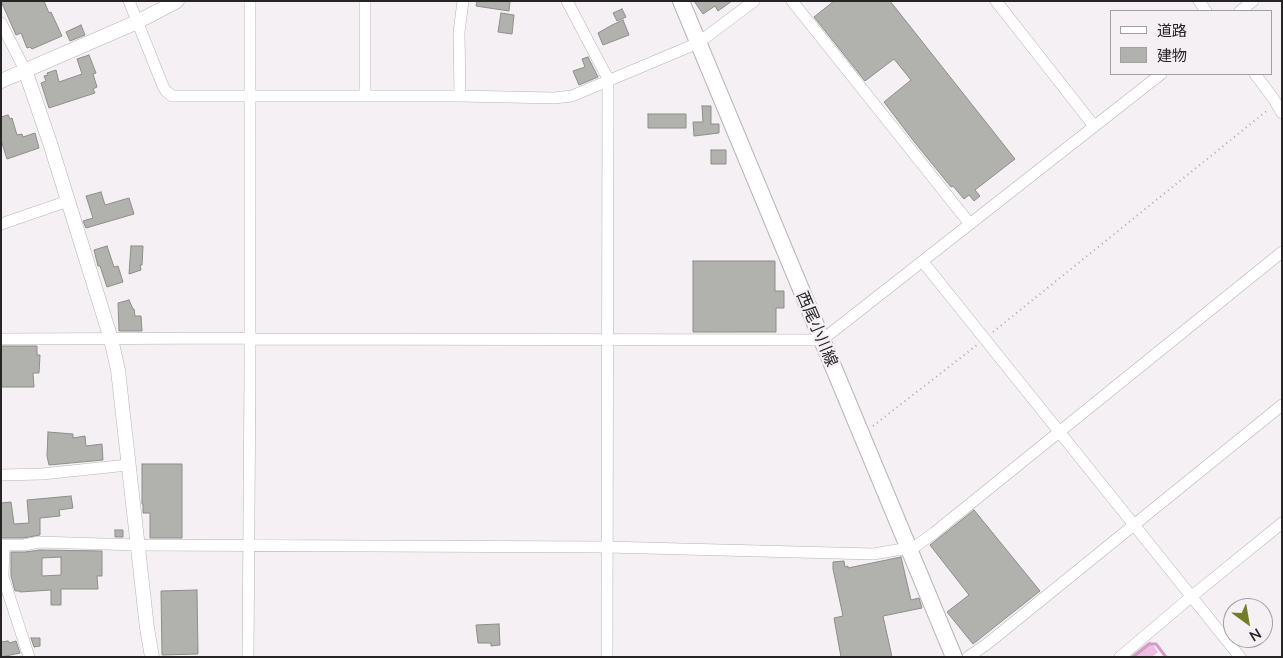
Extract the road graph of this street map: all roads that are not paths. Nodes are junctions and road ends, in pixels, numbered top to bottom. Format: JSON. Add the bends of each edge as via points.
{"nodes":[{"id":1,"x":129,"y":1,"type":"edge"},
{"id":2,"x":177,"y":1,"type":"edge"},
{"id":3,"x":250,"y":1,"type":"edge"},
{"id":4,"x":365,"y":1,"type":"edge"},
{"id":5,"x":463,"y":1,"type":"edge"},
{"id":6,"x":568,"y":1,"type":"edge"},
{"id":7,"x":680,"y":1,"type":"edge"},
{"id":8,"x":754,"y":1,"type":"edge"},
{"id":9,"x":792,"y":1,"type":"edge"},
{"id":10,"x":996,"y":1,"type":"edge"},
{"id":11,"x":1252,"y":1,"type":"edge"},
{"id":12,"x":1241,"y":10,"type":"edge"},
{"id":13,"x":137,"y":22,"type":"junction"},
{"id":14,"x":1,"y":23,"type":"edge"},
{"id":15,"x":698,"y":43,"type":"junction"},
{"id":16,"x":25,"y":70,"type":"junction"},
{"id":17,"x":1160,"y":75,"type":"edge"},
{"id":18,"x":1256,"y":75,"type":"edge"},
{"id":19,"x":1,"y":81,"type":"edge"},
{"id":20,"x":608,"y":81,"type":"junction"},
{"id":21,"x":249,"y":96,"type":"junction"},
{"id":22,"x":365,"y":96,"type":"junction"},
{"id":23,"x":460,"y":96,"type":"junction"},
{"id":24,"x":1279,"y":108,"type":"edge"},
{"id":25,"x":1094,"y":126,"type":"junction"},
{"id":26,"x":68,"y":201,"type":"junction"},
{"id":27,"x":1,"y":224,"type":"edge"},
{"id":28,"x":970,"y":224,"type":"junction"},
{"id":29,"x":1282,"y":252,"type":"edge"},
{"id":30,"x":923,"y":262,"type":"junction"},
{"id":31,"x":249,"y":338,"type":"junction"},
{"id":32,"x":111,"y":339,"type":"junction"},
{"id":33,"x":1,"y":340,"type":"edge"},
{"id":34,"x":608,"y":340,"type":"junction"},
{"id":35,"x":822,"y":340,"type":"junction"},
{"id":36,"x":1282,"y":406,"type":"edge"},
{"id":37,"x":1059,"y":432,"type":"junction"},
{"id":38,"x":128,"y":465,"type":"junction"},
{"id":39,"x":1,"y":475,"type":"edge"},
{"id":40,"x":1282,"y":523,"type":"edge"},
{"id":41,"x":1134,"y":524,"type":"junction"},
{"id":42,"x":3,"y":545,"type":"edge"},
{"id":43,"x":137,"y":545,"type":"junction"},
{"id":44,"x":249,"y":545,"type":"junction"},
{"id":45,"x":607,"y":547,"type":"junction"},
{"id":46,"x":909,"y":548,"type":"junction"},
{"id":47,"x":1192,"y":596,"type":"junction"},
{"id":48,"x":29,"y":657,"type":"edge"},
{"id":49,"x":152,"y":657,"type":"edge"},
{"id":50,"x":248,"y":657,"type":"edge"},
{"id":51,"x":607,"y":657,"type":"edge"},
{"id":52,"x":954,"y":657,"type":"edge"},
{"id":53,"x":968,"y":657,"type":"edge"},
{"id":54,"x":1120,"y":657,"type":"edge"},
{"id":55,"x":1240,"y":657,"type":"edge"}],
"edges":[{"from":1,"to":13,"type":"street"},
{"from":2,"to":13,"type":"street"},
{"from":3,"to":21,"type":"street"},
{"from":4,"to":22,"type":"street"},
{"from":5,"to":23,"type":"street","via":[[459,32]]},
{"from":6,"to":20,"type":"street"},
{"from":7,"to":15,"type":"main road","name":"西尾小川線"},
{"from":8,"to":15,"type":"street"},
{"from":9,"to":28,"type":"street"},
{"from":10,"to":25,"type":"street"},
{"from":11,"to":12,"type":"street"},
{"from":13,"to":16,"type":"street"},
{"from":13,"to":21,"type":"street","via":[[163,86],[172,96]]},
{"from":14,"to":16,"type":"street"},
{"from":15,"to":20,"type":"street"},
{"from":15,"to":35,"type":"main road","name":"西尾小川線"},
{"from":16,"to":19,"type":"street"},
{"from":16,"to":26,"type":"street"},
{"from":17,"to":25,"type":"street"},
{"from":18,"to":24,"type":"street"},
{"from":20,"to":23,"type":"street","via":[[564,98]]},
{"from":20,"to":34,"type":"street"},
{"from":21,"to":22,"type":"street"},
{"from":21,"to":31,"type":"street"},
{"from":22,"to":23,"type":"street"},
{"from":25,"to":28,"type":"street"},
{"from":26,"to":27,"type":"street"},
{"from":26,"to":32,"type":"street"},
{"from":28,"to":30,"type":"street"},
{"from":29,"to":37,"type":"street"},
{"from":30,"to":35,"type":"street"},
{"from":30,"to":37,"type":"street"},
{"from":31,"to":32,"type":"street"},
{"from":31,"to":34,"type":"street"},
{"from":31,"to":44,"type":"street"},
{"from":32,"to":33,"type":"street"},
{"from":32,"to":38,"type":"street","via":[[118,370]]},
{"from":34,"to":35,"type":"street"},
{"from":34,"to":45,"type":"street"},
{"from":35,"to":46,"type":"main road","name":"西尾小川線"},
{"from":36,"to":41,"type":"street"},
{"from":37,"to":41,"type":"street"},
{"from":37,"to":46,"type":"street","via":[[934,533]]},
{"from":38,"to":39,"type":"street","via":[[50,474]]},
{"from":38,"to":43,"type":"street"},
{"from":40,"to":47,"type":"street"},
{"from":41,"to":47,"type":"street"},
{"from":41,"to":53,"type":"street"},
{"from":42,"to":43,"type":"street","via":[[39,542]]},
{"from":42,"to":48,"type":"street","via":[[3,577]]},
{"from":43,"to":44,"type":"street"},
{"from":43,"to":49,"type":"street"},
{"from":44,"to":45,"type":"street"},
{"from":44,"to":50,"type":"street"},
{"from":45,"to":46,"type":"street","via":[[872,554]]},
{"from":45,"to":51,"type":"street"},
{"from":46,"to":52,"type":"main road","name":"西尾小川線"},
{"from":47,"to":54,"type":"street"},
{"from":47,"to":55,"type":"street"}]}
